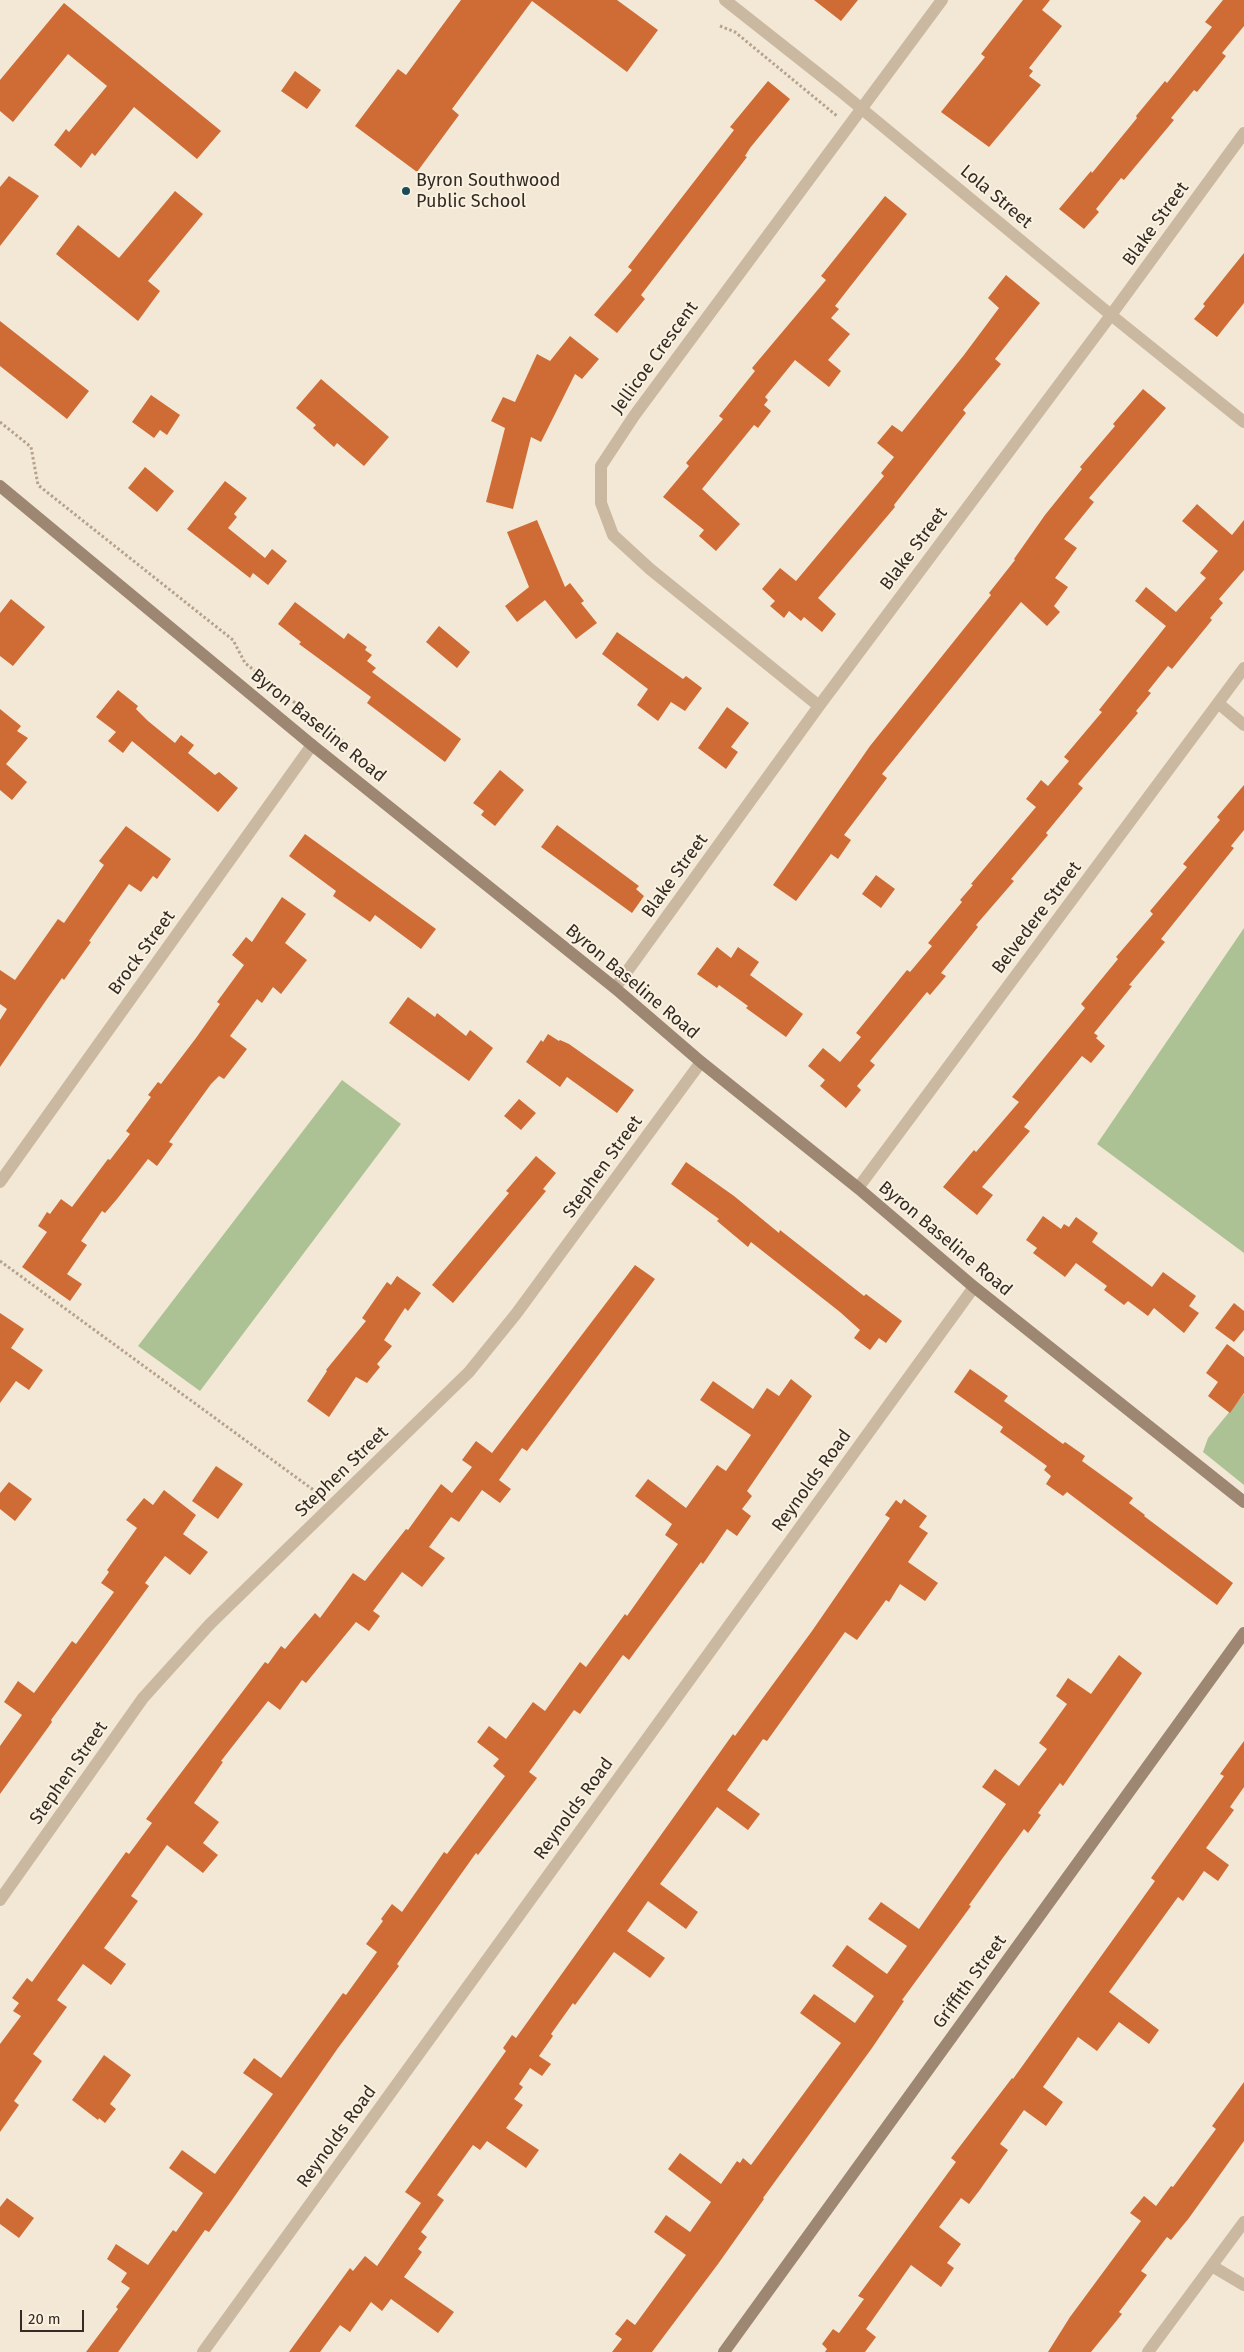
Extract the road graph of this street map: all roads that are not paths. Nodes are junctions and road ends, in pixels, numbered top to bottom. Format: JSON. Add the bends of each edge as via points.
{"nodes":[{"id":1,"x":725,"y":0,"type":"edge"},
{"id":2,"x":942,"y":0,"type":"edge"},
{"id":3,"x":861,"y":109,"type":"junction"},
{"id":4,"x":1244,"y":133,"type":"edge"},
{"id":5,"x":1111,"y":315,"type":"junction"},
{"id":6,"x":1244,"y":422,"type":"edge"},
{"id":7,"x":0,"y":486,"type":"edge"},
{"id":8,"x":1244,"y":668,"type":"edge"},
{"id":9,"x":1218,"y":703,"type":"junction"},
{"id":10,"x":819,"y":706,"type":"junction"},
{"id":11,"x":1244,"y":725,"type":"edge"},
{"id":12,"x":312,"y":745,"type":"junction"},
{"id":13,"x":615,"y":988,"type":"junction"},
{"id":14,"x":701,"y":1062,"type":"junction"},
{"id":15,"x":0,"y":1182,"type":"edge"},
{"id":16,"x":858,"y":1188,"type":"junction"},
{"id":17,"x":974,"y":1287,"type":"junction"},
{"id":18,"x":1244,"y":1502,"type":"edge"},
{"id":19,"x":1244,"y":1633,"type":"edge"},
{"id":20,"x":0,"y":1900,"type":"edge"},
{"id":21,"x":1244,"y":2222,"type":"edge"},
{"id":22,"x":1212,"y":2266,"type":"junction"},
{"id":23,"x":1244,"y":2285,"type":"edge"},
{"id":24,"x":203,"y":2352,"type":"edge"},
{"id":25,"x":724,"y":2352,"type":"edge"},
{"id":26,"x":1148,"y":2352,"type":"edge"}],
"edges":[{"from":1,"to":3,"type":"street","name":"Lola Street"},
{"from":2,"to":3,"type":"street","name":"Jellicoe Crescent"},
{"from":3,"to":5,"type":"street","name":"Lola Street"},
{"from":3,"to":10,"type":"street","name":"Jellicoe Crescent","via":[[634,416],[602,466],[601,503],[613,535]]},
{"from":4,"to":5,"type":"street","name":"Blake Street"},
{"from":5,"to":6,"type":"street","name":"Lola Street"},
{"from":5,"to":10,"type":"street","name":"Blake Street"},
{"from":7,"to":12,"type":"main road","name":"Byron Baseline Road"},
{"from":8,"to":9,"type":"street","name":"Belvedere Street"},
{"from":9,"to":11,"type":"street"},
{"from":9,"to":16,"type":"street","name":"Belvedere Street"},
{"from":10,"to":13,"type":"street","name":"Blake Street"},
{"from":12,"to":13,"type":"main road","name":"Byron Baseline Road"},
{"from":12,"to":15,"type":"street","name":"Brock Street"},
{"from":13,"to":14,"type":"main road","name":"Byron Baseline Road"},
{"from":14,"to":16,"type":"main road","name":"Byron Baseline Road"},
{"from":14,"to":20,"type":"street","name":"Stephen Street","via":[[516,1314],[469,1372],[210,1624],[143,1698]]},
{"from":16,"to":17,"type":"main road","name":"Byron Baseline Road"},
{"from":17,"to":18,"type":"main road","name":"Byron Baseline Road"},
{"from":17,"to":24,"type":"street","name":"Reynolds Road"},
{"from":19,"to":25,"type":"main road","name":"Griffith Street"},
{"from":21,"to":22,"type":"street"},
{"from":22,"to":23,"type":"street"},
{"from":22,"to":26,"type":"street"}]}
